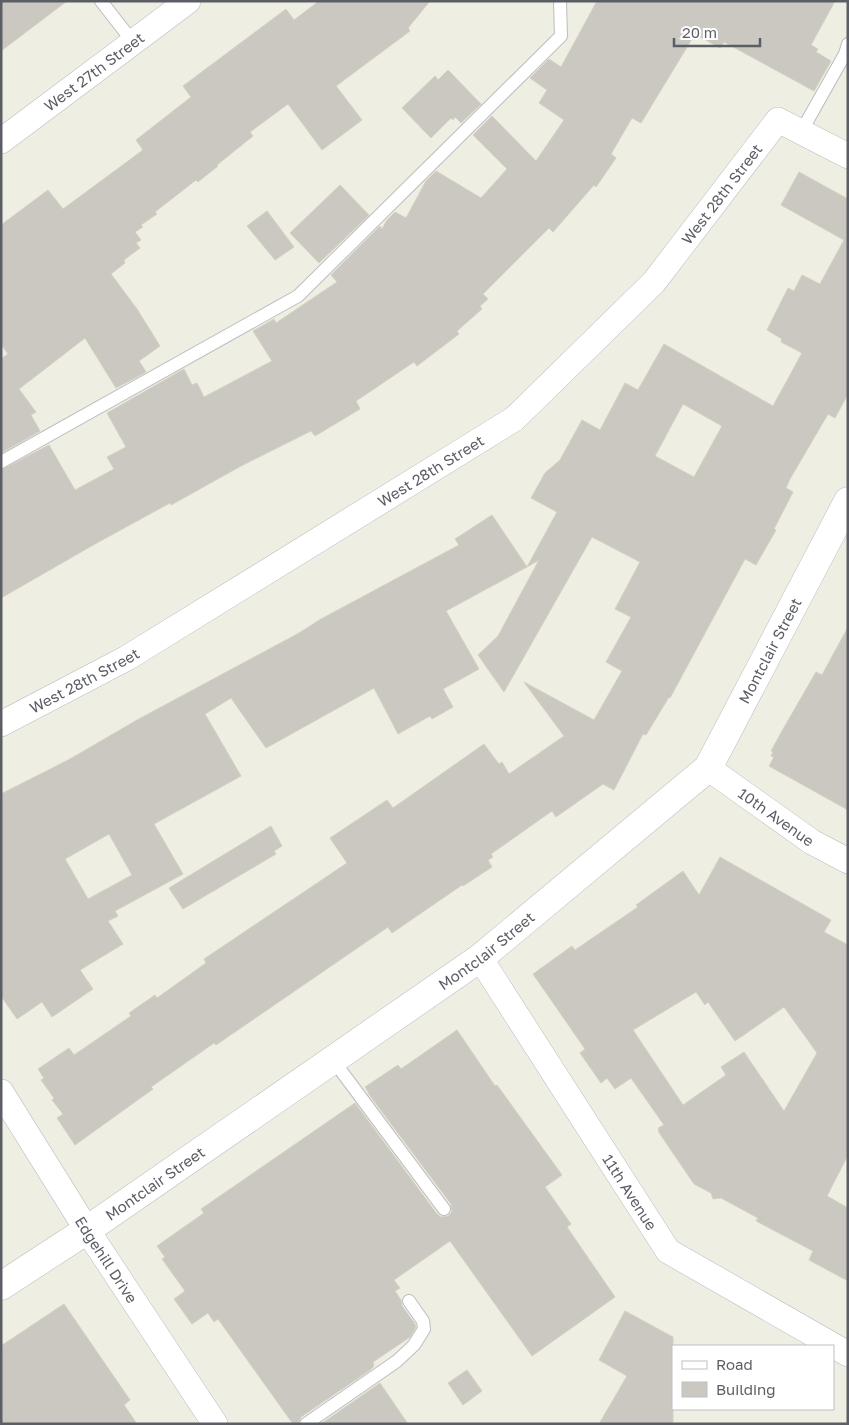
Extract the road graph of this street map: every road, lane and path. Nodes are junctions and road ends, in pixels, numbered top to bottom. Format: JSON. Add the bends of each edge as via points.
{"nodes":[{"id":1,"x":101,"y":1,"type":"edge"},
{"id":2,"x":188,"y":1,"type":"edge"},
{"id":3,"x":560,"y":1,"type":"edge"},
{"id":4,"x":133,"y":42,"type":"junction"},
{"id":5,"x":848,"y":44,"type":"edge"},
{"id":6,"x":801,"y":132,"type":"junction"},
{"id":7,"x":1,"y":141,"type":"edge"},
{"id":8,"x":848,"y":156,"type":"edge"},
{"id":9,"x":1,"y":462,"type":"edge"},
{"id":10,"x":848,"y":501,"type":"edge"},
{"id":11,"x":1,"y":724,"type":"edge"},
{"id":12,"x":708,"y":768,"type":"junction"},
{"id":13,"x":848,"y":861,"type":"edge"},
{"id":14,"x":480,"y":958,"type":"junction"},
{"id":15,"x":333,"y":1060,"type":"junction"},
{"id":16,"x":1,"y":1092,"type":"edge"},
{"id":17,"x":444,"y":1209,"type":"dead end"},
{"id":18,"x":86,"y":1230,"type":"junction"},
{"id":19,"x":1,"y":1286,"type":"edge"},
{"id":20,"x":409,"y":1300,"type":"dead end"},
{"id":21,"x":832,"y":1345,"type":"edge"},
{"id":22,"x":834,"y":1346,"type":"edge"},
{"id":23,"x":848,"y":1354,"type":"edge"},
{"id":24,"x":215,"y":1424,"type":"edge"},
{"id":25,"x":306,"y":1424,"type":"edge"}],
"edges":[{"from":1,"to":4,"type":"lane"},
{"from":2,"to":4,"type":"street","name":"West 27th Street"},
{"from":3,"to":9,"type":"lane","via":[[561,36],[298,296]]},
{"from":4,"to":7,"type":"street","name":"West 27th Street"},
{"from":5,"to":6,"type":"lane"},
{"from":6,"to":8,"type":"street"},
{"from":6,"to":11,"type":"street","name":"West 28th Street","via":[[778,120],[654,282],[514,419],[127,658]]},
{"from":10,"to":12,"type":"street","name":"Montclair Street"},
{"from":12,"to":13,"type":"street","name":"10th Avenue","via":[[812,842]]},
{"from":12,"to":14,"type":"street","name":"Montclair Street"},
{"from":14,"to":15,"type":"street","name":"Montclair Street"},
{"from":14,"to":21,"type":"street","name":"11th Avenue","via":[[668,1251]]},
{"from":15,"to":17,"type":"lane"},
{"from":15,"to":18,"type":"street","name":"Montclair Street"},
{"from":16,"to":18,"type":"street","name":"Edgehill Drive"},
{"from":18,"to":19,"type":"street","name":"Montclair Street"},
{"from":18,"to":24,"type":"street","name":"Edgehill Drive"},
{"from":20,"to":25,"type":"lane","via":[[423,1321],[424,1329],[414,1345],[397,1361]]},
{"from":22,"to":23,"type":"street","name":"11th Avenue"}]}
